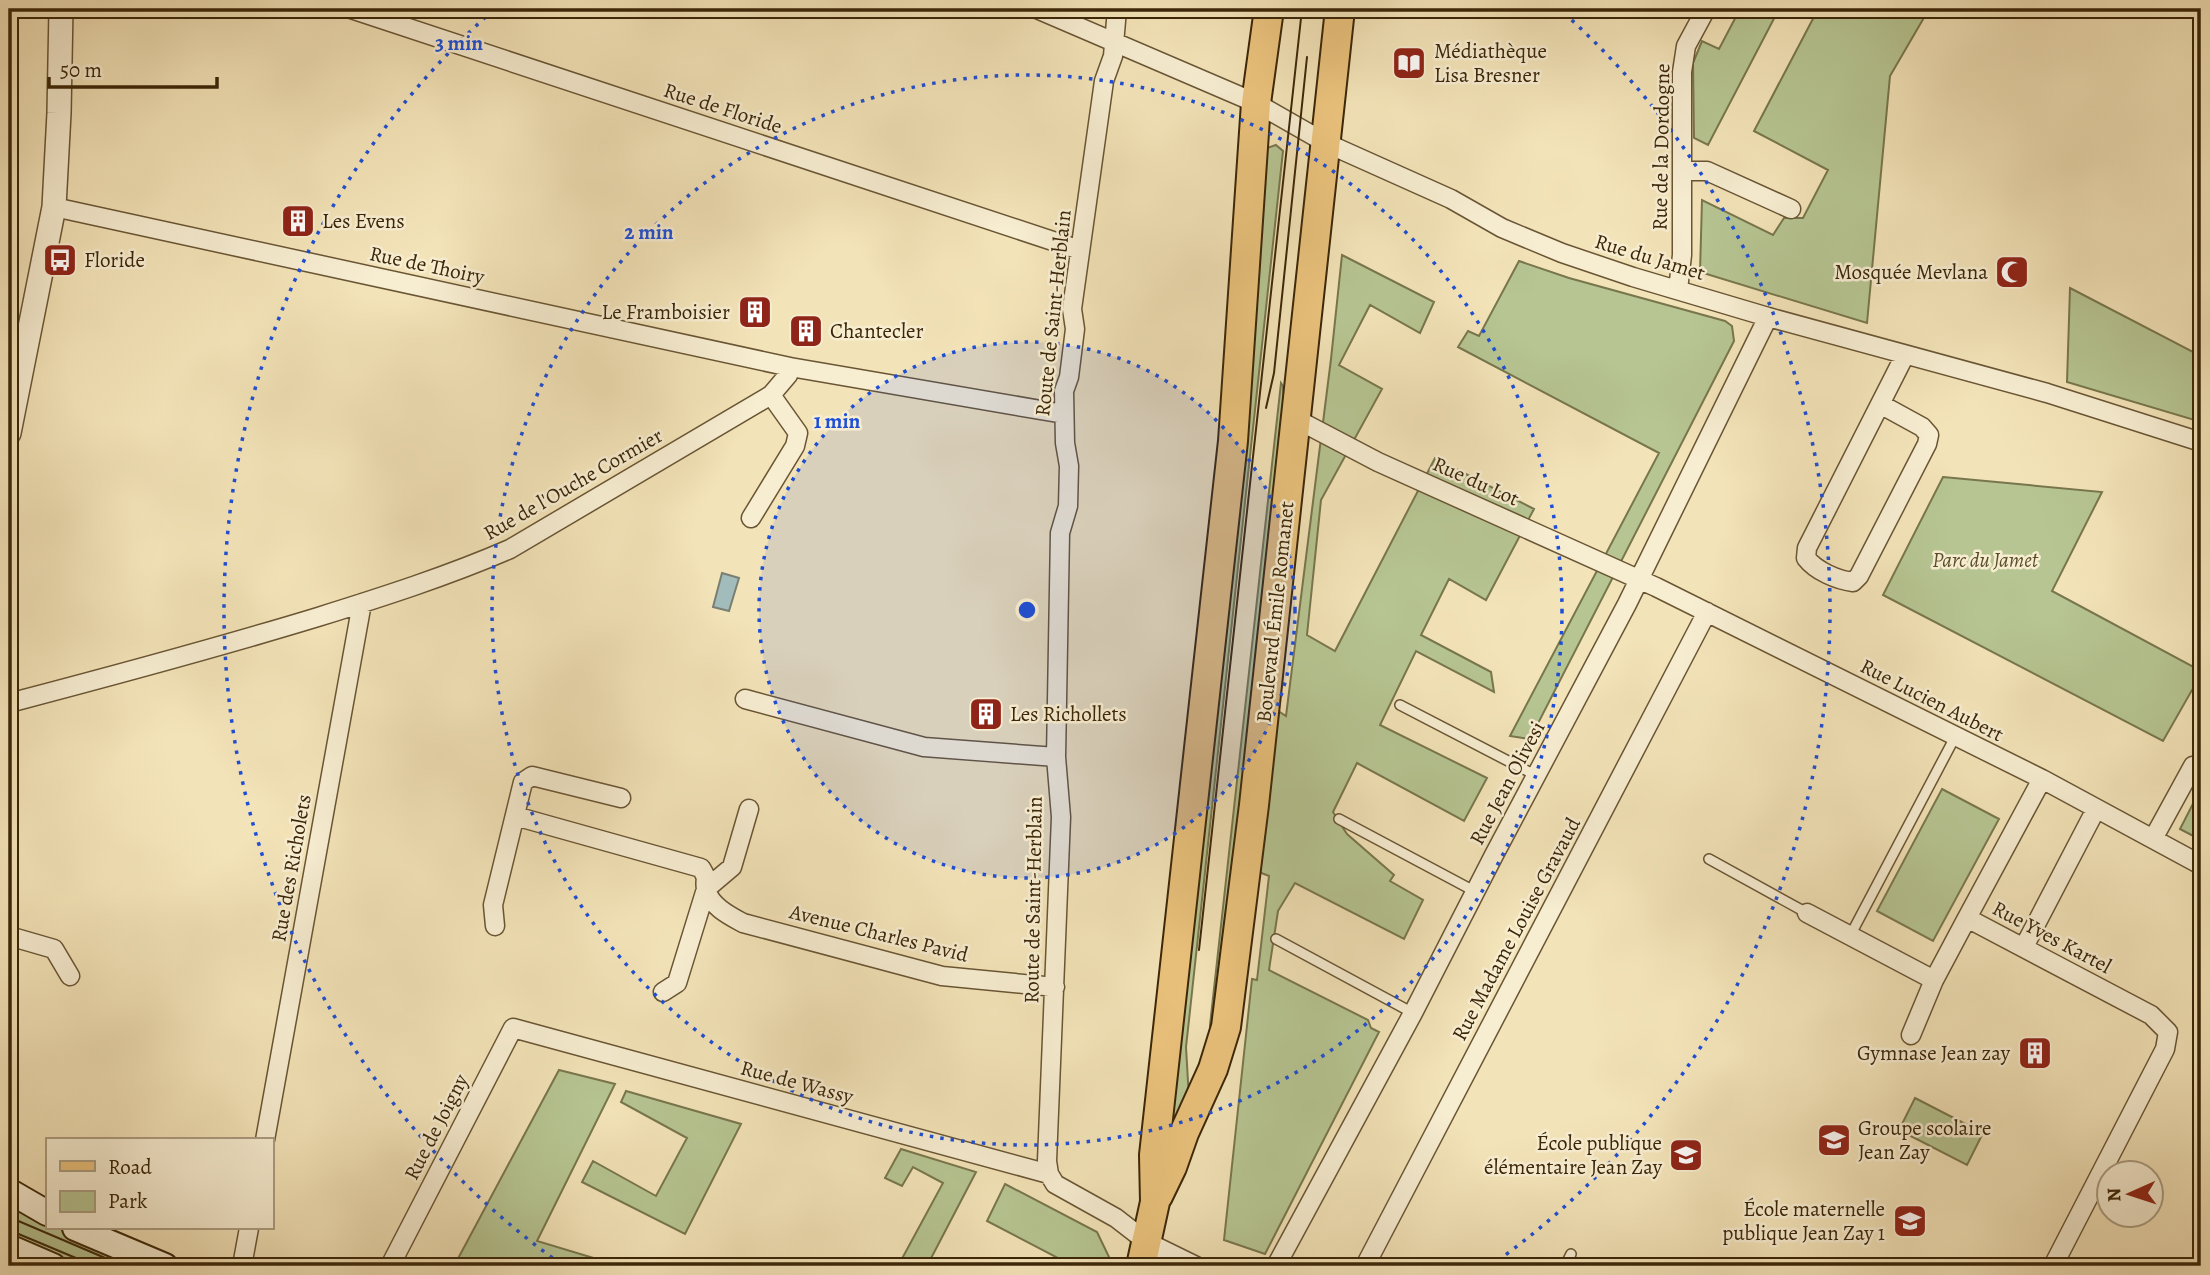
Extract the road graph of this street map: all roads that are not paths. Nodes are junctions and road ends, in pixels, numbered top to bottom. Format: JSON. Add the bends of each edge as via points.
{"nodes":[{"id":1,"x":61,"y":9,"type":"edge"},
{"id":2,"x":351,"y":9,"type":"edge"},
{"id":3,"x":1037,"y":9,"type":"edge"},
{"id":4,"x":1117,"y":9,"type":"edge"},
{"id":5,"x":1269,"y":9,"type":"edge"},
{"id":6,"x":1340,"y":9,"type":"edge"},
{"id":7,"x":1706,"y":9,"type":"edge"},
{"id":8,"x":1114,"y":41,"type":"junction"},
{"id":9,"x":1256,"y":103,"type":"junction"},
{"id":10,"x":1325,"y":142,"type":"junction"},
{"id":11,"x":1683,"y":171,"type":"junction"},
{"id":12,"x":54,"y":207,"type":"junction"},
{"id":13,"x":1791,"y":209,"type":"dead end"},
{"id":14,"x":1080,"y":250,"type":"junction"},
{"id":15,"x":1678,"y":290,"type":"junction"},
{"id":16,"x":1768,"y":317,"type":"junction"},
{"id":17,"x":1905,"y":355,"type":"junction"},
{"id":18,"x":790,"y":367,"type":"junction"},
{"id":19,"x":771,"y":395,"type":"junction"},
{"id":20,"x":1881,"y":404,"type":"junction"},
{"id":21,"x":1064,"y":414,"type":"junction"},
{"id":22,"x":1296,"y":419,"type":"junction"},
{"id":23,"x":9,"y":433,"type":"edge"},
{"id":24,"x":2201,"y":442,"type":"edge"},
{"id":25,"x":751,"y":518,"type":"dead end"},
{"id":26,"x":1640,"y":579,"type":"junction"},
{"id":27,"x":362,"y":603,"type":"junction"},
{"id":28,"x":1707,"y":612,"type":"junction"},
{"id":29,"x":745,"y":699,"type":"dead end"},
{"id":30,"x":9,"y":703,"type":"edge"},
{"id":31,"x":1401,"y":705,"type":"dead end"},
{"id":32,"x":1955,"y":737,"type":"junction"},
{"id":33,"x":1056,"y":757,"type":"junction"},
{"id":34,"x":2201,"y":765,"type":"edge"},
{"id":35,"x":1537,"y":776,"type":"junction"},
{"id":36,"x":2042,"y":779,"type":"junction"},
{"id":37,"x":621,"y":797,"type":"dead end"},
{"id":38,"x":749,"y":809,"type":"dead end"},
{"id":39,"x":2096,"y":809,"type":"junction"},
{"id":40,"x":515,"y":816,"type":"junction"},
{"id":41,"x":1339,"y":819,"type":"dead end"},
{"id":42,"x":2153,"y":839,"type":"junction"},
{"id":43,"x":1709,"y":859,"type":"dead end"},
{"id":44,"x":2201,"y":865,"type":"edge"},
{"id":45,"x":706,"y":889,"type":"junction"},
{"id":46,"x":1476,"y":892,"type":"junction"},
{"id":47,"x":1807,"y":913,"type":"joint"},
{"id":48,"x":1967,"y":918,"type":"junction"},
{"id":49,"x":495,"y":926,"type":"dead end"},
{"id":50,"x":9,"y":936,"type":"edge"},
{"id":51,"x":1850,"y":936,"type":"junction"},
{"id":52,"x":1276,"y":939,"type":"dead end"},
{"id":53,"x":2024,"y":947,"type":"junction"},
{"id":54,"x":69,"y":976,"type":"dead end"},
{"id":55,"x":1934,"y":979,"type":"junction"},
{"id":56,"x":1055,"y":987,"type":"junction"},
{"id":57,"x":663,"y":992,"type":"dead end"},
{"id":58,"x":1413,"y":1013,"type":"junction"},
{"id":59,"x":534,"y":1034,"type":"joint"},
{"id":60,"x":1910,"y":1035,"type":"dead end"},
{"id":61,"x":265,"y":1138,"type":"edge"},
{"id":62,"x":1049,"y":1174,"type":"junction"},
{"id":63,"x":9,"y":1191,"type":"edge"},
{"id":64,"x":1155,"y":1202,"type":"junction"},
{"id":65,"x":46,"y":1212,"type":"edge"},
{"id":66,"x":80,"y":1230,"type":"edge"},
{"id":67,"x":249,"y":1230,"type":"edge"},
{"id":68,"x":9,"y":1247,"type":"edge"},
{"id":69,"x":1144,"y":1254,"type":"edge"},
{"id":70,"x":1571,"y":1254,"type":"dead end"},
{"id":71,"x":53,"y":1266,"type":"edge"},
{"id":72,"x":165,"y":1266,"type":"edge"},
{"id":73,"x":242,"y":1266,"type":"edge"},
{"id":74,"x":390,"y":1266,"type":"edge"},
{"id":75,"x":1196,"y":1266,"type":"edge"},
{"id":76,"x":1276,"y":1266,"type":"edge"},
{"id":77,"x":1365,"y":1266,"type":"edge"},
{"id":78,"x":1564,"y":1266,"type":"edge"},
{"id":79,"x":2053,"y":1266,"type":"edge"}],
"edges":[{"from":1,"to":12,"type":"street"},
{"from":2,"to":14,"type":"street","name":"Rue de Floride"},
{"from":3,"to":8,"type":"street","name":"Rue du Jamet"},
{"from":4,"to":8,"type":"street","name":"Route de Saint-Herblain"},
{"from":5,"to":9,"type":"main road","name":"Boulevard Émile Romanet"},
{"from":6,"to":10,"type":"main road","name":"Boulevard Émile Romanet"},
{"from":7,"to":11,"type":"street","name":"Rue de la Dordogne","via":[[1686,46],[1682,72]]},
{"from":8,"to":9,"type":"street","name":"Rue du Jamet"},
{"from":8,"to":14,"type":"street","name":"Route de Saint-Herblain"},
{"from":9,"to":10,"type":"street","name":"Rue du Jamet"},
{"from":9,"to":64,"type":"main road","name":"Boulevard Émile Romanet","via":[[1233,440],[1154,1155]]},
{"from":10,"to":15,"type":"street","name":"Rue du Jamet","via":[[1502,228],[1562,253]]},
{"from":10,"to":22,"type":"main road","name":"Boulevard Émile Romanet"},
{"from":11,"to":13,"type":"street","via":[[1707,171]]},
{"from":11,"to":15,"type":"street","name":"Rue de la Dordogne"},
{"from":12,"to":18,"type":"street","name":"Rue de Thoiry"},
{"from":12,"to":23,"type":"street"},
{"from":14,"to":21,"type":"street","name":"Route de Saint-Herblain"},
{"from":15,"to":16,"type":"street","name":"Rue du Jamet"},
{"from":16,"to":17,"type":"street","name":"Rue du Jamet"},
{"from":16,"to":26,"type":"street","name":"Rue Jean Olivesi"},
{"from":17,"to":20,"type":"street"},
{"from":17,"to":24,"type":"street","name":"Rue du Jamet","via":[[2047,393]]},
{"from":18,"to":19,"type":"street","name":"Rue de l'Ouche Cormier"},
{"from":18,"to":21,"type":"street"},
{"from":19,"to":25,"type":"street","via":[[798,433]]},
{"from":19,"to":27,"type":"street","name":"Rue de l'Ouche Cormier","via":[[510,549]]},
{"from":20,"to":20,"type":"street","via":[[1807,548],[1806,558],[1812,566],[1843,581],[1853,582],[1858,576],[1929,435]]},
{"from":21,"to":33,"type":"street","name":"Route de Saint-Herblain","via":[[1069,466],[1068,506],[1060,533]]},
{"from":22,"to":26,"type":"street","name":"Rue du Lot","via":[[1378,462]]},
{"from":22,"to":64,"type":"main road","name":"Boulevard Émile Romanet","via":[[1226,1027],[1213,1069]]},
{"from":26,"to":28,"type":"street","name":"Rue Lucien Aubert"},
{"from":26,"to":35,"type":"street","name":"Rue Jean Olivesi"},
{"from":27,"to":30,"type":"street","name":"Rue de l'Ouche Cormier","via":[[216,648]]},
{"from":27,"to":61,"type":"street","name":"Rue des Richolets"},
{"from":28,"to":32,"type":"street","name":"Rue Lucien Aubert"},
{"from":28,"to":77,"type":"street","name":"Rue Madame Louise Gravaud"},
{"from":29,"to":33,"type":"street","via":[[924,747]]},
{"from":31,"to":35,"type":"lane"},
{"from":32,"to":36,"type":"street","name":"Rue Lucien Aubert"},
{"from":32,"to":51,"type":"lane"},
{"from":33,"to":56,"type":"street","name":"Route de Saint-Herblain","via":[[1061,817]]},
{"from":34,"to":42,"type":"street","via":[[2193,766]]},
{"from":35,"to":46,"type":"street","name":"Rue Jean Olivesi"},
{"from":36,"to":39,"type":"street","name":"Rue Lucien Aubert"},
{"from":36,"to":48,"type":"street"},
{"from":37,"to":40,"type":"street","via":[[533,776],[523,782]]},
{"from":38,"to":45,"type":"street","via":[[732,867]]},
{"from":39,"to":42,"type":"street","name":"Rue Lucien Aubert"},
{"from":39,"to":53,"type":"street"},
{"from":40,"to":45,"type":"street","name":"Avenue Charles Pavid","via":[[701,868],[707,878]]},
{"from":40,"to":49,"type":"street","via":[[493,905]]},
{"from":41,"to":46,"type":"lane"},
{"from":42,"to":44,"type":"street","name":"Rue Lucien Aubert"},
{"from":43,"to":47,"type":"lane"},
{"from":45,"to":56,"type":"street","name":"Avenue Charles Pavid","via":[[721,911],[743,923],[942,976]]},
{"from":45,"to":57,"type":"street","via":[[677,983]]},
{"from":46,"to":58,"type":"street","name":"Rue Jean Olivesi"},
{"from":47,"to":51,"type":"street"},
{"from":48,"to":53,"type":"street","name":"Rue Yves Kartel"},
{"from":48,"to":55,"type":"street","name":"Rue Yves Kartel"},
{"from":50,"to":54,"type":"street","via":[[54,949]]},
{"from":51,"to":55,"type":"street"},
{"from":52,"to":58,"type":"lane"},
{"from":53,"to":79,"type":"street","name":"Rue Yves Kartel","via":[[2151,1015],[2168,1032],[2165,1049]]},
{"from":55,"to":60,"type":"street","name":"Rue Yves Kartel"},
{"from":56,"to":62,"type":"street","name":"Route de Saint-Herblain"},
{"from":58,"to":76,"type":"street","name":"Rue Jean Olivesi"},
{"from":59,"to":62,"type":"street","name":"Rue de Wassy"},
{"from":59,"to":74,"type":"street","name":"Rue de Joigny","via":[[513,1028]]},
{"from":62,"to":69,"type":"street","via":[[1055,1184],[1116,1218]]},
{"from":63,"to":65,"type":"main road"},
{"from":64,"to":69,"type":"main road","name":"Boulevard Émile Romanet"},
{"from":66,"to":72,"type":"main road"},
{"from":67,"to":73,"type":"street"},
{"from":68,"to":71,"type":"main road"},
{"from":69,"to":75,"type":"street"},
{"from":70,"to":78,"type":"lane"}]}
